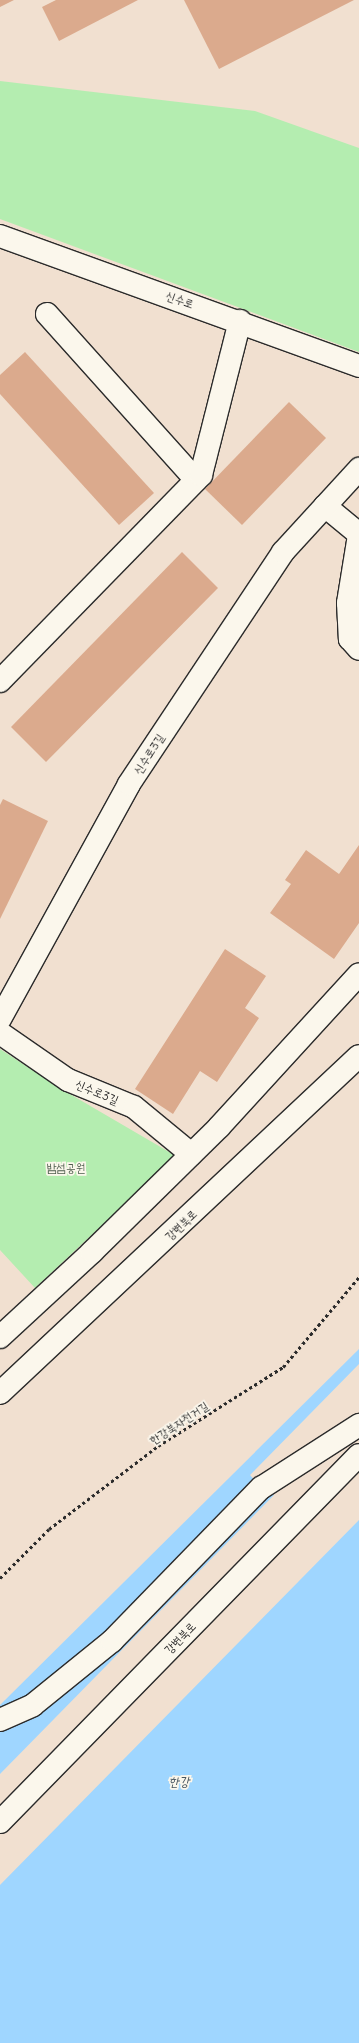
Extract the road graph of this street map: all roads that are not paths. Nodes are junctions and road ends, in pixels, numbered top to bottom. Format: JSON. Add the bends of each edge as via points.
{"nodes":[{"id":1,"x":0,"y":236,"type":"edge"},
{"id":2,"x":47,"y":314,"type":"dead end"},
{"id":3,"x":240,"y":321,"type":"junction"},
{"id":4,"x":359,"y":366,"type":"edge"},
{"id":5,"x":359,"y":470,"type":"edge"},
{"id":6,"x":196,"y":480,"type":"junction"},
{"id":7,"x":325,"y":506,"type":"junction"},
{"id":8,"x":359,"y":534,"type":"edge"},
{"id":9,"x":359,"y":649,"type":"edge"},
{"id":10,"x":0,"y":681,"type":"edge"},
{"id":11,"x":359,"y":974,"type":"edge"},
{"id":12,"x":0,"y":1018,"type":"edge"},
{"id":13,"x":0,"y":1033,"type":"edge"},
{"id":14,"x":359,"y":1056,"type":"edge"},
{"id":15,"x":192,"y":1154,"type":"junction"},
{"id":16,"x":0,"y":1337,"type":"edge"},
{"id":17,"x":0,"y":1393,"type":"edge"},
{"id":18,"x":359,"y":1425,"type":"edge"},
{"id":19,"x":359,"y":1455,"type":"edge"},
{"id":20,"x":0,"y":1720,"type":"edge"},
{"id":21,"x":0,"y":1822,"type":"edge"}],
"edges":[{"from":1,"to":3,"type":"main road","name":"신수로"},
{"from":2,"to":6,"type":"main road"},
{"from":3,"to":4,"type":"main road","name":"신수로"},
{"from":3,"to":6,"type":"main road","via":[[201,475]]},
{"from":5,"to":7,"type":"main road","name":"신수로3길"},
{"from":6,"to":10,"type":"main road"},
{"from":7,"to":8,"type":"main road"},
{"from":7,"to":12,"type":"main road","name":"신수로3길","via":[[283,552],[129,784]]},
{"from":8,"to":9,"type":"main road","via":[[348,603],[350,639]]},
{"from":11,"to":15,"type":"main road"},
{"from":13,"to":15,"type":"main road","name":"신수로3길","via":[[68,1080],[134,1107]]},
{"from":14,"to":17,"type":"main road","name":"강변북로"},
{"from":15,"to":16,"type":"main road"},
{"from":18,"to":20,"type":"main road","via":[[261,1488],[112,1641],[34,1705]]},
{"from":19,"to":21,"type":"main road","name":"강변북로"}]}
